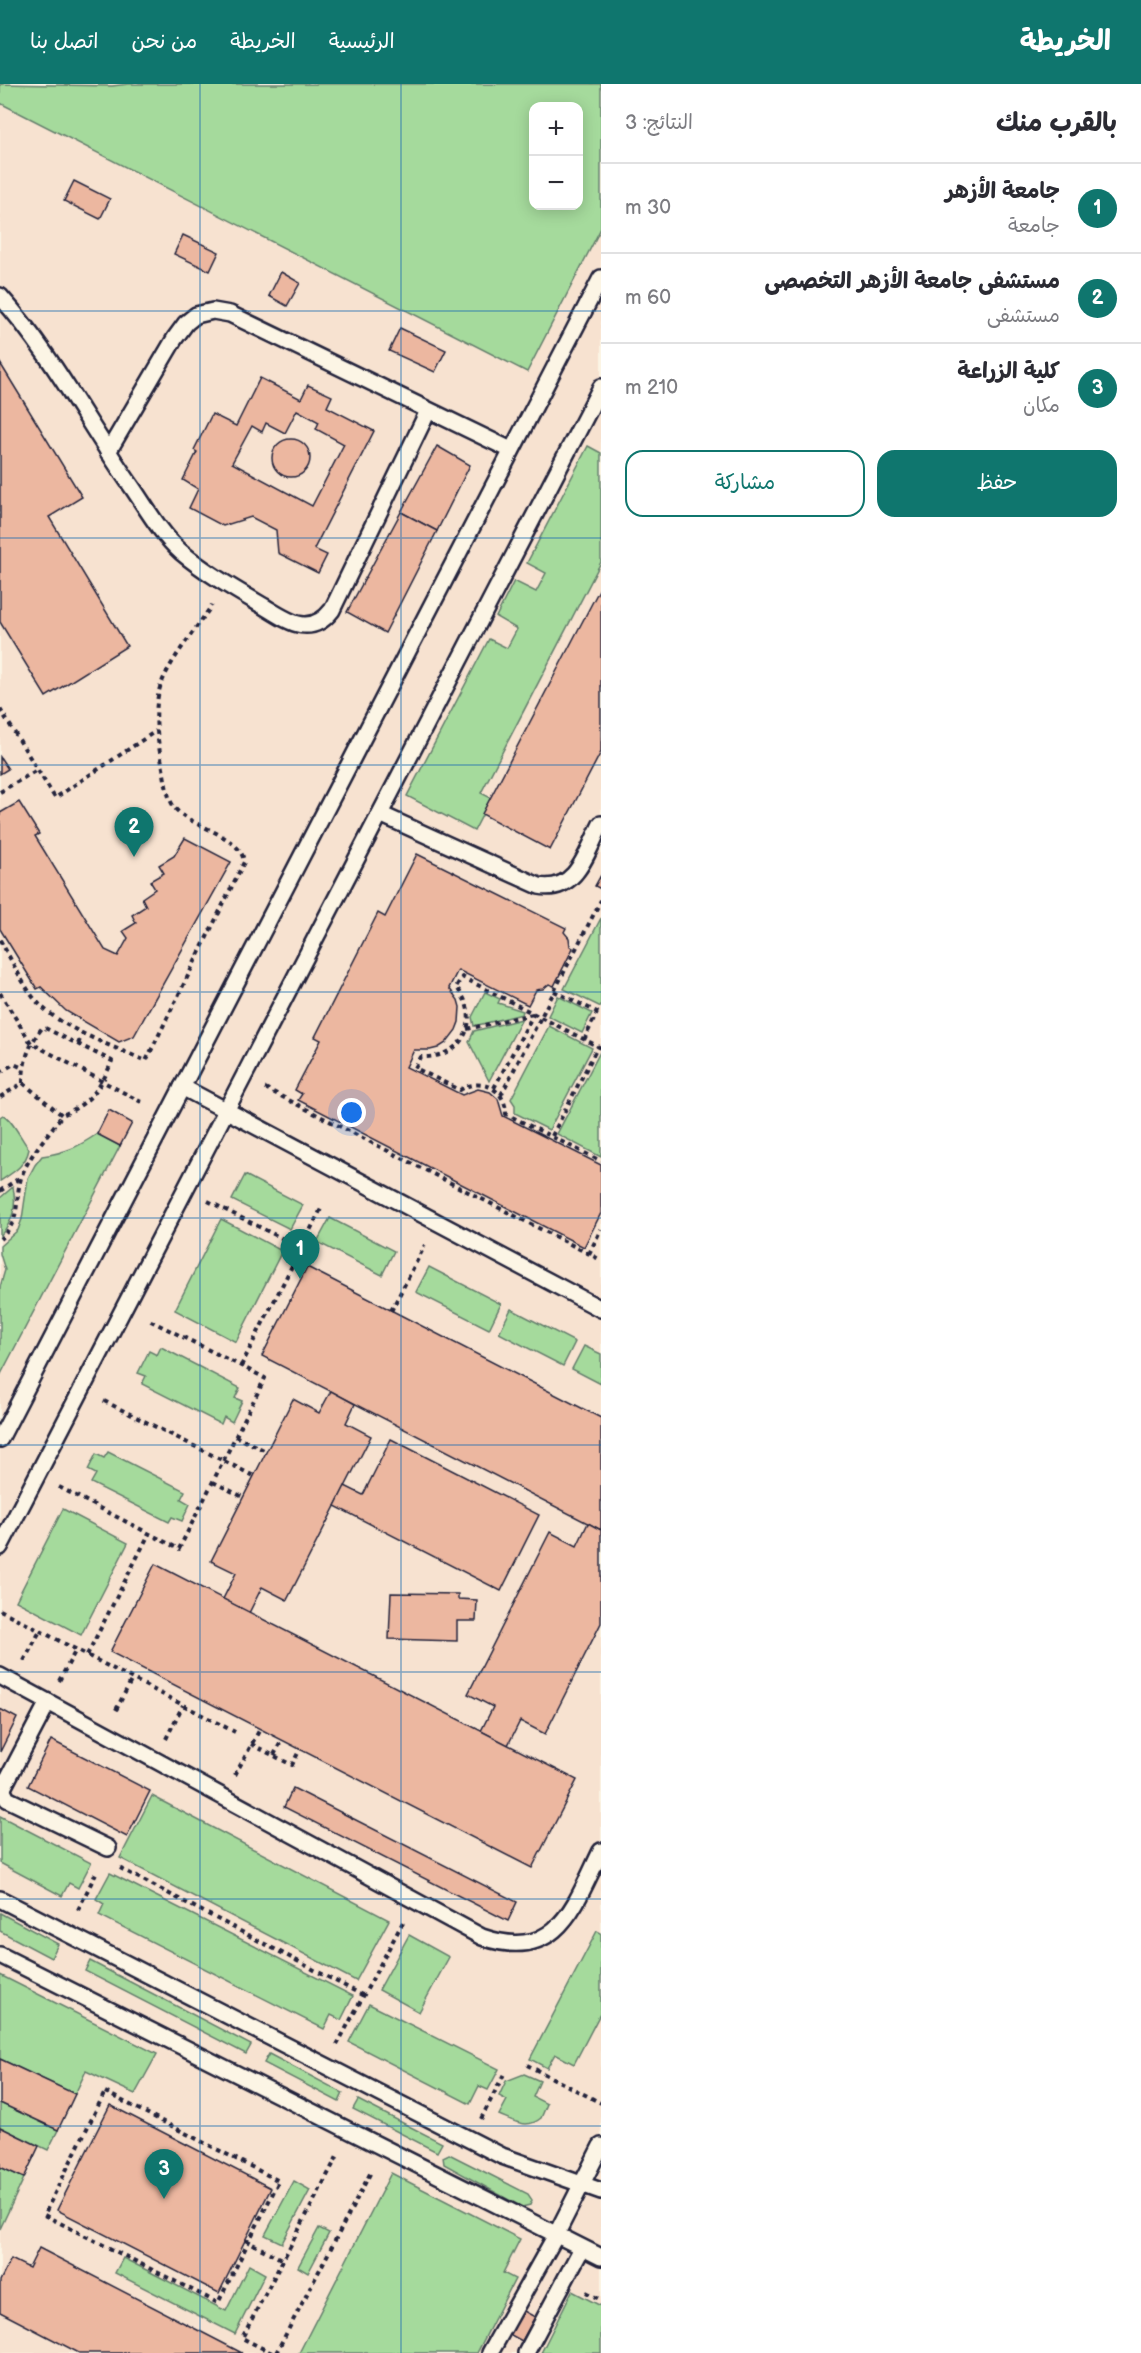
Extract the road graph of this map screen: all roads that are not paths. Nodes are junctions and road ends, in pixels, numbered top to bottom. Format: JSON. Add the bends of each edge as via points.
{"nodes":[{"id":1,"x":601,"y":278,"type":"edge"},
{"id":2,"x":0,"y":296,"type":"edge"},
{"id":3,"x":601,"y":387,"type":"edge"},
{"id":4,"x":428,"y":411,"type":"junction"},
{"id":5,"x":511,"y":450,"type":"junction"},
{"id":6,"x":108,"y":452,"type":"junction"},
{"id":7,"x":380,"y":814,"type":"junction"},
{"id":8,"x":601,"y":824,"type":"edge"},
{"id":9,"x":182,"y":1087,"type":"junction"},
{"id":10,"x":228,"y":1110,"type":"junction"},
{"id":11,"x":601,"y":1309,"type":"edge"},
{"id":12,"x":0,"y":1439,"type":"edge"},
{"id":13,"x":0,"y":1547,"type":"edge"},
{"id":14,"x":6,"y":1679,"type":"edge"},
{"id":15,"x":48,"y":1702,"type":"junction"},
{"id":16,"x":601,"y":1851,"type":"edge"},
{"id":17,"x":105,"y":1855,"type":"road end"},
{"id":18,"x":0,"y":1899,"type":"edge"},
{"id":19,"x":0,"y":1955,"type":"edge"},
{"id":20,"x":601,"y":2146,"type":"edge"},
{"id":21,"x":582,"y":2186,"type":"junction"},
{"id":22,"x":601,"y":2191,"type":"edge"},
{"id":23,"x":556,"y":2235,"type":"junction"},
{"id":24,"x":582,"y":2247,"type":"junction"},
{"id":25,"x":601,"y":2258,"type":"edge"},
{"id":26,"x":495,"y":2351,"type":"edge"},
{"id":27,"x":526,"y":2353,"type":"edge"}],
"edges":[{"from":1,"to":5,"type":"lane"},
{"from":2,"to":6,"type":"lane","via":[[55,366]]},
{"from":3,"to":7,"type":"lane"},
{"from":4,"to":5,"type":"lane"},
{"from":4,"to":6,"type":"lane","via":[[230,314],[213,310],[196,315],[175,338]]},
{"from":4,"to":6,"type":"lane","via":[[332,610],[327,617],[308,625],[299,625],[226,584],[181,552]]},
{"from":5,"to":9,"type":"lane"},
{"from":7,"to":8,"type":"lane","via":[[547,887],[563,885],[574,876]]},
{"from":7,"to":10,"type":"lane"},
{"from":9,"to":10,"type":"lane"},
{"from":9,"to":12,"type":"lane"},
{"from":10,"to":11,"type":"lane"},
{"from":10,"to":13,"type":"lane"},
{"from":14,"to":15,"type":"lane"},
{"from":15,"to":16,"type":"lane","via":[[482,1936],[511,1944],[540,1938],[565,1921]]},
{"from":15,"to":17,"type":"lane","via":[[4,1786],[4,1795]]},
{"from":18,"to":21,"type":"lane","via":[[502,2156]]},
{"from":19,"to":23,"type":"lane"},
{"from":20,"to":21,"type":"lane"},
{"from":21,"to":22,"type":"lane"},
{"from":21,"to":23,"type":"lane"},
{"from":23,"to":24,"type":"lane"},
{"from":23,"to":26,"type":"lane"},
{"from":24,"to":25,"type":"lane"},
{"from":24,"to":27,"type":"lane"}]}
